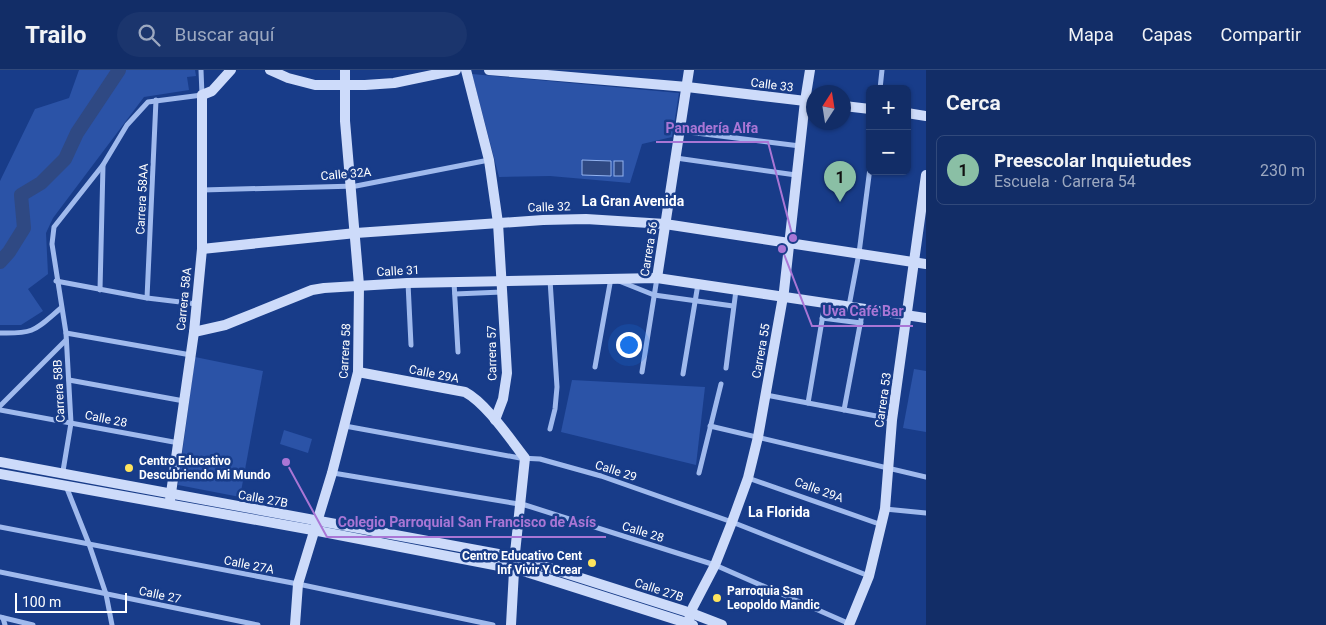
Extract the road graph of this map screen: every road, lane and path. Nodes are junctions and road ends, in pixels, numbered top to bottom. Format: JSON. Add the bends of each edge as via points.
{"nodes":[{"id":1,"x":201,"y":70,"type":"edge"},
{"id":2,"x":231,"y":70,"type":"edge"},
{"id":3,"x":270,"y":70,"type":"edge"},
{"id":4,"x":456,"y":70,"type":"edge"},
{"id":5,"x":466,"y":70,"type":"edge"},
{"id":6,"x":489,"y":70,"type":"edge"},
{"id":7,"x":689,"y":70,"type":"edge"},
{"id":8,"x":810,"y":70,"type":"edge"},
{"id":9,"x":882,"y":70,"type":"edge"},
{"id":10,"x":345,"y":71,"type":"edge"},
{"id":11,"x":344,"y":85,"type":"junction"},
{"id":12,"x":810,"y":85,"type":"edge"},
{"id":13,"x":880,"y":85,"type":"edge"},
{"id":14,"x":687,"y":87,"type":"junction"},
{"id":15,"x":202,"y":94,"type":"junction"},
{"id":16,"x":156,"y":100,"type":"junction"},
{"id":17,"x":806,"y":102,"type":"edge"},
{"id":18,"x":851,"y":107,"type":"edge"},
{"id":19,"x":866,"y":109,"type":"edge"},
{"id":20,"x":911,"y":114,"type":"edge"},
{"id":21,"x":926,"y":116,"type":"edge"},
{"id":22,"x":806,"y":117,"type":"edge"},
{"id":23,"x":680,"y":131,"type":"junction"},
{"id":24,"x":800,"y":146,"type":"junction"},
{"id":25,"x":676,"y":158,"type":"junction"},
{"id":26,"x":489,"y":160,"type":"junction"},
{"id":27,"x":103,"y":165,"type":"junction"},
{"id":28,"x":796,"y":175,"type":"junction"},
{"id":29,"x":869,"y":175,"type":"edge"},
{"id":30,"x":926,"y":175,"type":"edge"},
{"id":31,"x":352,"y":186,"type":"junction"},
{"id":32,"x":202,"y":190,"type":"junction"},
{"id":33,"x":498,"y":223,"type":"junction"},
{"id":34,"x":665,"y":224,"type":"junction"},
{"id":35,"x":356,"y":233,"type":"junction"},
{"id":36,"x":789,"y":243,"type":"junction"},
{"id":37,"x":202,"y":249,"type":"junction"},
{"id":38,"x":859,"y":253,"type":"junction"},
{"id":39,"x":915,"y":263,"type":"junction"},
{"id":40,"x":926,"y":264,"type":"edge"},
{"id":41,"x":611,"y":278,"type":"junction"},
{"id":42,"x":657,"y":278,"type":"junction"},
{"id":43,"x":502,"y":280,"type":"junction"},
{"id":44,"x":550,"y":280,"type":"junction"},
{"id":45,"x":56,"y":281,"type":"junction"},
{"id":46,"x":454,"y":282,"type":"junction"},
{"id":47,"x":408,"y":283,"type":"junction"},
{"id":48,"x":698,"y":284,"type":"junction"},
{"id":49,"x":359,"y":285,"type":"junction"},
{"id":50,"x":100,"y":290,"type":"junction"},
{"id":51,"x":736,"y":290,"type":"junction"},
{"id":52,"x":502,"y":292,"type":"junction"},
{"id":53,"x":455,"y":294,"type":"junction"},
{"id":54,"x":654,"y":295,"type":"junction"},
{"id":55,"x":783,"y":296,"type":"junction"},
{"id":56,"x":147,"y":298,"type":"junction"},
{"id":57,"x":696,"y":301,"type":"junction"},
{"id":58,"x":825,"y":302,"type":"junction"},
{"id":59,"x":197,"y":304,"type":"junction"},
{"id":60,"x":733,"y":306,"type":"junction"},
{"id":61,"x":849,"y":306,"type":"junction"},
{"id":62,"x":61,"y":308,"type":"junction"},
{"id":63,"x":863,"y":308,"type":"junction"},
{"id":64,"x":907,"y":315,"type":"junction"},
{"id":65,"x":822,"y":318,"type":"junction"},
{"id":66,"x":926,"y":318,"type":"edge"},
{"id":67,"x":861,"y":323,"type":"junction"},
{"id":68,"x":0,"y":332,"type":"edge"},
{"id":69,"x":194,"y":332,"type":"junction"},
{"id":70,"x":66,"y":333,"type":"junction"},
{"id":71,"x":66,"y":340,"type":"junction"},
{"id":72,"x":411,"y":345,"type":"dead end"},
{"id":73,"x":458,"y":352,"type":"dead end"},
{"id":74,"x":191,"y":355,"type":"junction"},
{"id":75,"x":595,"y":367,"type":"dead end"},
{"id":76,"x":726,"y":368,"type":"dead end"},
{"id":77,"x":358,"y":372,"type":"junction"},
{"id":78,"x":642,"y":372,"type":"dead end"},
{"id":79,"x":683,"y":374,"type":"dead end"},
{"id":80,"x":69,"y":380,"type":"junction"},
{"id":81,"x":721,"y":384,"type":"dead end"},
{"id":82,"x":766,"y":395,"type":"junction"},
{"id":83,"x":185,"y":402,"type":"junction"},
{"id":84,"x":808,"y":403,"type":"junction"},
{"id":85,"x":0,"y":408,"type":"edge"},
{"id":86,"x":844,"y":410,"type":"junction"},
{"id":87,"x":495,"y":420,"type":"junction"},
{"id":88,"x":892,"y":420,"type":"junction"},
{"id":89,"x":71,"y":423,"type":"junction"},
{"id":90,"x":345,"y":426,"type":"junction"},
{"id":91,"x":710,"y":426,"type":"junction"},
{"id":92,"x":550,"y":429,"type":"dead end"},
{"id":93,"x":758,"y":436,"type":"junction"},
{"id":94,"x":179,"y":443,"type":"junction"},
{"id":95,"x":526,"y":458,"type":"junction"},
{"id":96,"x":0,"y":462,"type":"edge"},
{"id":97,"x":887,"y":468,"type":"junction"},
{"id":98,"x":332,"y":473,"type":"junction"},
{"id":99,"x":699,"y":473,"type":"dead end"},
{"id":100,"x":0,"y":474,"type":"edge"},
{"id":101,"x":926,"y":477,"type":"edge"},
{"id":102,"x":748,"y":478,"type":"junction"},
{"id":103,"x":64,"y":480,"type":"junction"},
{"id":104,"x":170,"y":500,"type":"junction"},
{"id":105,"x":521,"y":504,"type":"junction"},
{"id":106,"x":885,"y":509,"type":"junction"},
{"id":107,"x":926,"y":512,"type":"edge"},
{"id":108,"x":732,"y":522,"type":"junction"},
{"id":109,"x":882,"y":525,"type":"junction"},
{"id":110,"x":315,"y":526,"type":"junction"},
{"id":111,"x":0,"y":527,"type":"edge"},
{"id":112,"x":89,"y":544,"type":"junction"},
{"id":113,"x":515,"y":558,"type":"junction"},
{"id":114,"x":715,"y":565,"type":"junction"},
{"id":115,"x":514,"y":569,"type":"junction"},
{"id":116,"x":0,"y":572,"type":"edge"},
{"id":117,"x":869,"y":576,"type":"junction"},
{"id":118,"x":298,"y":584,"type":"junction"},
{"id":119,"x":106,"y":594,"type":"junction"},
{"id":120,"x":1,"y":617,"type":"edge"},
{"id":121,"x":690,"y":622,"type":"edge"},
{"id":122,"x":5,"y":625,"type":"edge"},
{"id":123,"x":33,"y":625,"type":"edge"},
{"id":124,"x":112,"y":625,"type":"edge"},
{"id":125,"x":258,"y":625,"type":"edge"},
{"id":126,"x":295,"y":625,"type":"edge"},
{"id":127,"x":493,"y":625,"type":"edge"},
{"id":128,"x":511,"y":625,"type":"edge"},
{"id":129,"x":722,"y":625,"type":"edge"},
{"id":130,"x":849,"y":625,"type":"edge"}],
"edges":[{"from":1,"to":15,"type":"street"},
{"from":2,"to":15,"type":"main road","via":[[212,91]]},
{"from":3,"to":11,"type":"main road","via":[[301,83]]},
{"from":4,"to":11,"type":"main road","via":[[394,83]]},
{"from":5,"to":26,"type":"main road","name":"Carrera 57"},
{"from":6,"to":14,"type":"main road","name":"Calle 33"},
{"from":7,"to":14,"type":"main road","name":"Carrera 56"},
{"from":8,"to":12,"type":"main road","name":"Carrera 55"},
{"from":9,"to":13,"type":"street"},
{"from":10,"to":11,"type":"main road","name":"Carrera 58"},
{"from":11,"to":31,"type":"main road","name":"Carrera 58"},
{"from":14,"to":17,"type":"main road","name":"Calle 33"},
{"from":14,"to":23,"type":"main road","name":"Carrera 56"},
{"from":15,"to":16,"type":"street","name":"Carrera 58B"},
{"from":15,"to":32,"type":"main road","name":"Carrera 58A"},
{"from":16,"to":27,"type":"street","name":"Carrera 58B","via":[[141,108],[127,125]]},
{"from":16,"to":56,"type":"street","name":"Carrera 58AA"},
{"from":18,"to":19,"type":"main road"},
{"from":20,"to":21,"type":"main road"},
{"from":22,"to":24,"type":"main road","name":"Carrera 55"},
{"from":23,"to":24,"type":"street"},
{"from":23,"to":25,"type":"main road","name":"Carrera 56"},
{"from":24,"to":28,"type":"main road","name":"Carrera 55"},
{"from":25,"to":28,"type":"street"},
{"from":25,"to":34,"type":"main road","name":"Carrera 56"},
{"from":26,"to":31,"type":"street","name":"Calle 32A"},
{"from":26,"to":33,"type":"main road","name":"Carrera 57"},
{"from":27,"to":45,"type":"street","name":"Carrera 58B","via":[[54,227],[52,244]]},
{"from":27,"to":50,"type":"street","name":"Carrera 58B"},
{"from":28,"to":36,"type":"main road","name":"Carrera 55"},
{"from":29,"to":38,"type":"street"},
{"from":30,"to":39,"type":"main road","name":"Carrera 53"},
{"from":31,"to":32,"type":"street","name":"Calle 32A"},
{"from":31,"to":35,"type":"main road","name":"Carrera 58"},
{"from":32,"to":37,"type":"main road","name":"Carrera 58A"},
{"from":33,"to":34,"type":"main road","name":"Calle 32","via":[[586,219]]},
{"from":33,"to":35,"type":"main road","name":"Calle 32"},
{"from":33,"to":43,"type":"main road","name":"Carrera 57"},
{"from":34,"to":36,"type":"main road","name":"Calle 32"},
{"from":34,"to":42,"type":"main road","name":"Carrera 56"},
{"from":35,"to":37,"type":"main road","name":"Calle 32"},
{"from":35,"to":49,"type":"main road","name":"Carrera 58"},
{"from":36,"to":38,"type":"main road","name":"Calle 32"},
{"from":36,"to":55,"type":"main road","name":"Carrera 55"},
{"from":37,"to":59,"type":"main road","name":"Carrera 58A"},
{"from":38,"to":39,"type":"main road","name":"Calle 32"},
{"from":38,"to":61,"type":"street"},
{"from":39,"to":40,"type":"main road","name":"Calle 32"},
{"from":39,"to":64,"type":"main road","name":"Carrera 53"},
{"from":41,"to":42,"type":"main road","name":"Calle 31"},
{"from":41,"to":44,"type":"main road","name":"Calle 31"},
{"from":41,"to":54,"type":"street","name":"Calle 31"},
{"from":41,"to":75,"type":"street"},
{"from":42,"to":48,"type":"main road","name":"Calle 31"},
{"from":42,"to":54,"type":"street","name":"Carrera 56"},
{"from":43,"to":44,"type":"main road","name":"Calle 31"},
{"from":43,"to":46,"type":"main road","name":"Calle 31"},
{"from":43,"to":52,"type":"main road","name":"Carrera 57"},
{"from":44,"to":92,"type":"street","via":[[557,386]]},
{"from":45,"to":50,"type":"street"},
{"from":45,"to":62,"type":"street","name":"Carrera 58B"},
{"from":46,"to":47,"type":"main road","name":"Calle 31"},
{"from":46,"to":53,"type":"street"},
{"from":47,"to":49,"type":"main road","name":"Calle 31"},
{"from":47,"to":72,"type":"street"},
{"from":48,"to":51,"type":"main road","name":"Calle 31"},
{"from":48,"to":57,"type":"street"},
{"from":49,"to":69,"type":"main road","name":"Calle 31","via":[[312,290],[225,325]]},
{"from":49,"to":77,"type":"main road","name":"Carrera 58"},
{"from":50,"to":56,"type":"street"},
{"from":51,"to":55,"type":"main road","name":"Calle 31"},
{"from":51,"to":60,"type":"street"},
{"from":52,"to":53,"type":"street"},
{"from":52,"to":87,"type":"main road","name":"Carrera 57","via":[[507,373],[503,399]]},
{"from":53,"to":73,"type":"street"},
{"from":54,"to":57,"type":"street","name":"Calle 31"},
{"from":54,"to":78,"type":"street","name":"Carrera 56"},
{"from":55,"to":58,"type":"main road","name":"Calle 31"},
{"from":55,"to":82,"type":"main road","name":"Carrera 55"},
{"from":56,"to":59,"type":"street"},
{"from":57,"to":60,"type":"street","name":"Calle 31"},
{"from":57,"to":79,"type":"street"},
{"from":58,"to":61,"type":"main road","name":"Calle 31"},
{"from":58,"to":65,"type":"street"},
{"from":59,"to":69,"type":"main road","name":"Carrera 58A"},
{"from":60,"to":76,"type":"street"},
{"from":61,"to":63,"type":"main road","name":"Calle 31"},
{"from":62,"to":68,"type":"street","via":[[34,330]]},
{"from":62,"to":70,"type":"street","name":"Carrera 58B"},
{"from":63,"to":64,"type":"main road","name":"Calle 31"},
{"from":63,"to":67,"type":"street"},
{"from":64,"to":66,"type":"main road","name":"Calle 31"},
{"from":64,"to":88,"type":"main road","name":"Carrera 53"},
{"from":65,"to":67,"type":"street"},
{"from":65,"to":84,"type":"street"},
{"from":67,"to":86,"type":"street"},
{"from":69,"to":74,"type":"main road","name":"Carrera 58A"},
{"from":70,"to":71,"type":"street","name":"Carrera 58B"},
{"from":70,"to":74,"type":"street"},
{"from":71,"to":80,"type":"street","name":"Carrera 58B"},
{"from":71,"to":85,"type":"street"},
{"from":74,"to":83,"type":"main road","name":"Carrera 58A"},
{"from":77,"to":87,"type":"main road","name":"Calle 29A","via":[[465,392]]},
{"from":77,"to":90,"type":"main road","name":"Carrera 58"},
{"from":80,"to":83,"type":"street"},
{"from":80,"to":89,"type":"street","name":"Carrera 58B"},
{"from":81,"to":91,"type":"street"},
{"from":82,"to":84,"type":"street"},
{"from":82,"to":93,"type":"main road","name":"Carrera 55"},
{"from":83,"to":94,"type":"main road","name":"Carrera 58A"},
{"from":84,"to":86,"type":"street"},
{"from":85,"to":89,"type":"street","name":"Calle 28"},
{"from":86,"to":88,"type":"street"},
{"from":87,"to":95,"type":"main road"},
{"from":88,"to":97,"type":"main road","name":"Carrera 53"},
{"from":89,"to":94,"type":"street","name":"Calle 28"},
{"from":89,"to":103,"type":"street","name":"Carrera 58B"},
{"from":90,"to":95,"type":"street","name":"Calle 29"},
{"from":90,"to":98,"type":"main road","name":"Carrera 58"},
{"from":91,"to":93,"type":"street"},
{"from":91,"to":99,"type":"street"},
{"from":93,"to":97,"type":"street"},
{"from":93,"to":102,"type":"main road","name":"Carrera 55"},
{"from":94,"to":104,"type":"main road","name":"Carrera 58A"},
{"from":95,"to":105,"type":"main road"},
{"from":95,"to":108,"type":"street","name":"Calle 29","via":[[601,476]]},
{"from":96,"to":103,"type":"main road","name":"Calle 27B"},
{"from":97,"to":101,"type":"street"},
{"from":97,"to":106,"type":"main road","name":"Carrera 53"},
{"from":98,"to":105,"type":"street","name":"Calle 28"},
{"from":98,"to":110,"type":"main road","name":"Carrera 58"},
{"from":100,"to":103,"type":"main road","name":"Calle 27B"},
{"from":102,"to":108,"type":"main road","name":"Carrera 55"},
{"from":102,"to":109,"type":"street","name":"Calle 29A"},
{"from":103,"to":104,"type":"main road","name":"Calle 27B"},
{"from":103,"to":112,"type":"street","name":"Carrera 58B"},
{"from":104,"to":110,"type":"main road","name":"Calle 27B"},
{"from":105,"to":113,"type":"main road"},
{"from":105,"to":114,"type":"street","name":"Calle 28"},
{"from":106,"to":107,"type":"street"},
{"from":106,"to":109,"type":"main road","name":"Carrera 53"},
{"from":108,"to":114,"type":"main road","name":"Carrera 55"},
{"from":108,"to":117,"type":"street","name":"Calle 29"},
{"from":109,"to":117,"type":"main road","name":"Carrera 53"},
{"from":110,"to":113,"type":"main road","name":"Calle 27B"},
{"from":110,"to":115,"type":"main road","name":"Calle 27B"},
{"from":110,"to":118,"type":"main road","name":"Carrera 58"},
{"from":111,"to":112,"type":"street","name":"Calle 27A"},
{"from":112,"to":118,"type":"street","name":"Calle 27A"},
{"from":112,"to":119,"type":"street","name":"Carrera 58B"},
{"from":113,"to":115,"type":"main road"},
{"from":113,"to":121,"type":"main road","name":"Calle 27B"},
{"from":114,"to":121,"type":"main road","name":"Carrera 55"},
{"from":114,"to":130,"type":"street","name":"Calle 28"},
{"from":115,"to":121,"type":"main road","name":"Calle 27B"},
{"from":115,"to":128,"type":"main road"},
{"from":116,"to":119,"type":"street","name":"Calle 27"},
{"from":117,"to":130,"type":"main road","name":"Carrera 53"},
{"from":118,"to":126,"type":"main road","name":"Carrera 58"},
{"from":118,"to":127,"type":"street","name":"Calle 27A"},
{"from":119,"to":124,"type":"street","name":"Carrera 58B"},
{"from":119,"to":125,"type":"street","name":"Calle 27"},
{"from":120,"to":122,"type":"street"},
{"from":120,"to":123,"type":"street"},
{"from":121,"to":129,"type":"main road","name":"Calle 27B"}]}
